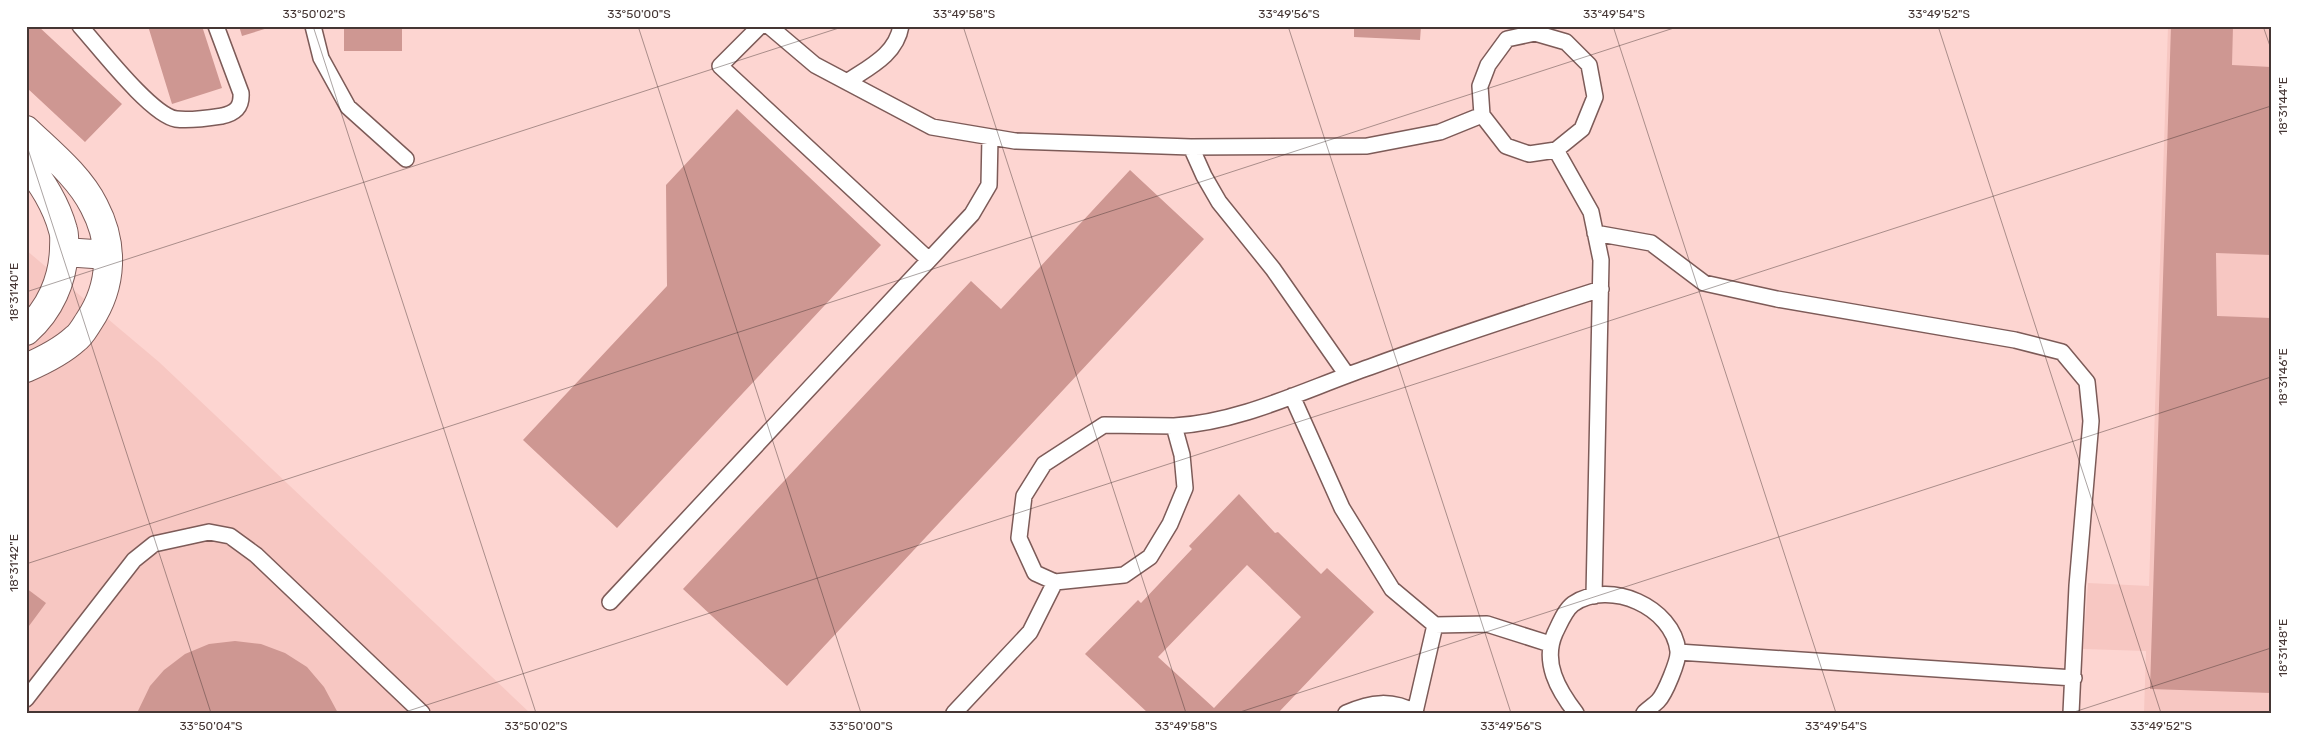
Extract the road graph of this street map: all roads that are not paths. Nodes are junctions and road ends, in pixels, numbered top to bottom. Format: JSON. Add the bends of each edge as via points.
{"nodes":[{"id":1,"x":80,"y":26,"type":"edge"},
{"id":2,"x":216,"y":26,"type":"edge"},
{"id":3,"x":313,"y":26,"type":"edge"},
{"id":4,"x":760,"y":26,"type":"edge"},
{"id":5,"x":769,"y":26,"type":"edge"},
{"id":6,"x":901,"y":26,"type":"edge"},
{"id":7,"x":1534,"y":30,"type":"edge"},
{"id":8,"x":847,"y":82,"type":"junction"},
{"id":9,"x":1482,"y":115,"type":"junction"},
{"id":10,"x":26,"y":130,"type":"edge"},
{"id":11,"x":990,"y":137,"type":"junction"},
{"id":12,"x":1192,"y":147,"type":"junction"},
{"id":13,"x":1556,"y":150,"type":"junction"},
{"id":14,"x":406,"y":159,"type":"dead end"},
{"id":15,"x":26,"y":162,"type":"edge"},
{"id":16,"x":1595,"y":233,"type":"junction"},
{"id":17,"x":64,"y":252,"type":"junction"},
{"id":18,"x":108,"y":254,"type":"junction"},
{"id":19,"x":929,"y":260,"type":"junction"},
{"id":20,"x":1601,"y":289,"type":"junction"},
{"id":21,"x":26,"y":331,"type":"edge"},
{"id":22,"x":26,"y":368,"type":"edge"},
{"id":23,"x":1347,"y":375,"type":"junction"},
{"id":24,"x":1292,"y":396,"type":"junction"},
{"id":25,"x":1174,"y":426,"type":"junction"},
{"id":26,"x":1055,"y":582,"type":"junction"},
{"id":27,"x":1594,"y":596,"type":"junction"},
{"id":28,"x":610,"y":602,"type":"dead end"},
{"id":29,"x":1434,"y":625,"type":"junction"},
{"id":30,"x":1550,"y":644,"type":"junction"},
{"id":31,"x":1678,"y":652,"type":"junction"},
{"id":32,"x":2074,"y":678,"type":"junction"},
{"id":33,"x":26,"y":699,"type":"edge"},
{"id":34,"x":1416,"y":712,"type":"edge"},
{"id":35,"x":422,"y":713,"type":"edge"},
{"id":36,"x":954,"y":713,"type":"edge"},
{"id":37,"x":1346,"y":713,"type":"edge"},
{"id":38,"x":1576,"y":713,"type":"edge"},
{"id":39,"x":1644,"y":713,"type":"edge"},
{"id":40,"x":2071,"y":713,"type":"edge"}],
"edges":[{"from":1,"to":2,"type":"lane","via":[[151,105],[176,119],[231,114],[242,102]]},
{"from":3,"to":14,"type":"lane","via":[[321,58],[348,107]]},
{"from":4,"to":19,"type":"lane","via":[[720,66]]},
{"from":5,"to":8,"type":"lane","via":[[816,65]]},
{"from":6,"to":8,"type":"lane","via":[[899,39],[881,60]]},
{"from":7,"to":9,"type":"lane","via":[[1507,39],[1488,65],[1480,86]]},
{"from":7,"to":13,"type":"lane","via":[[1566,42],[1589,65],[1595,97],[1582,129]]},
{"from":8,"to":11,"type":"lane","via":[[932,128]]},
{"from":9,"to":12,"type":"lane","via":[[1440,132],[1367,146]]},
{"from":9,"to":13,"type":"lane","via":[[1506,146],[1529,154]]},
{"from":10,"to":18,"type":"street","via":[[65,167],[93,204],[106,232]]},
{"from":11,"to":12,"type":"lane","via":[[1015,141]]},
{"from":11,"to":19,"type":"lane","via":[[989,185],[972,214]]},
{"from":12,"to":23,"type":"lane","via":[[1219,202],[1273,269]]},
{"from":13,"to":16,"type":"lane","via":[[1591,212]]},
{"from":15,"to":17,"type":"street","via":[[47,190],[64,231]]},
{"from":16,"to":20,"type":"lane","via":[[1601,260]]},
{"from":16,"to":32,"type":"lane","via":[[1651,244],[1704,283],[1777,299],[2015,340],[2062,352],[2087,382],[2091,421],[2077,586]]},
{"from":17,"to":18,"type":"street"},
{"from":17,"to":21,"type":"street","via":[[64,266],[53,297],[38,321]]},
{"from":18,"to":22,"type":"street","via":[[108,272],[100,305],[76,339]]},
{"from":19,"to":28,"type":"lane"},
{"from":20,"to":23,"type":"lane"},
{"from":20,"to":27,"type":"lane"},
{"from":23,"to":24,"type":"lane"},
{"from":24,"to":25,"type":"lane","via":[[1201,424]]},
{"from":24,"to":29,"type":"lane","via":[[1342,508],[1392,589]]},
{"from":25,"to":26,"type":"lane","via":[[1182,455],[1184,488],[1170,524],[1150,557],[1124,575]]},
{"from":25,"to":26,"type":"lane","via":[[1104,425],[1044,464],[1024,496],[1019,538],[1035,573]]},
{"from":26,"to":36,"type":"lane","via":[[1030,632]]},
{"from":27,"to":30,"type":"lane","via":[[1573,604]]},
{"from":27,"to":31,"type":"lane","via":[[1615,594],[1650,608],[1664,618]]},
{"from":29,"to":30,"type":"lane","via":[[1487,624]]},
{"from":29,"to":34,"type":"lane"},
{"from":30,"to":38,"type":"lane","via":[[1552,670],[1561,693]]},
{"from":31,"to":32,"type":"lane"},
{"from":31,"to":39,"type":"lane","via":[[1660,700]]},
{"from":32,"to":40,"type":"lane"},
{"from":33,"to":35,"type":"lane","via":[[134,560],[154,544],[209,532],[230,536],[256,555]]},
{"from":34,"to":37,"type":"lane","via":[[1385,702]]}]}
